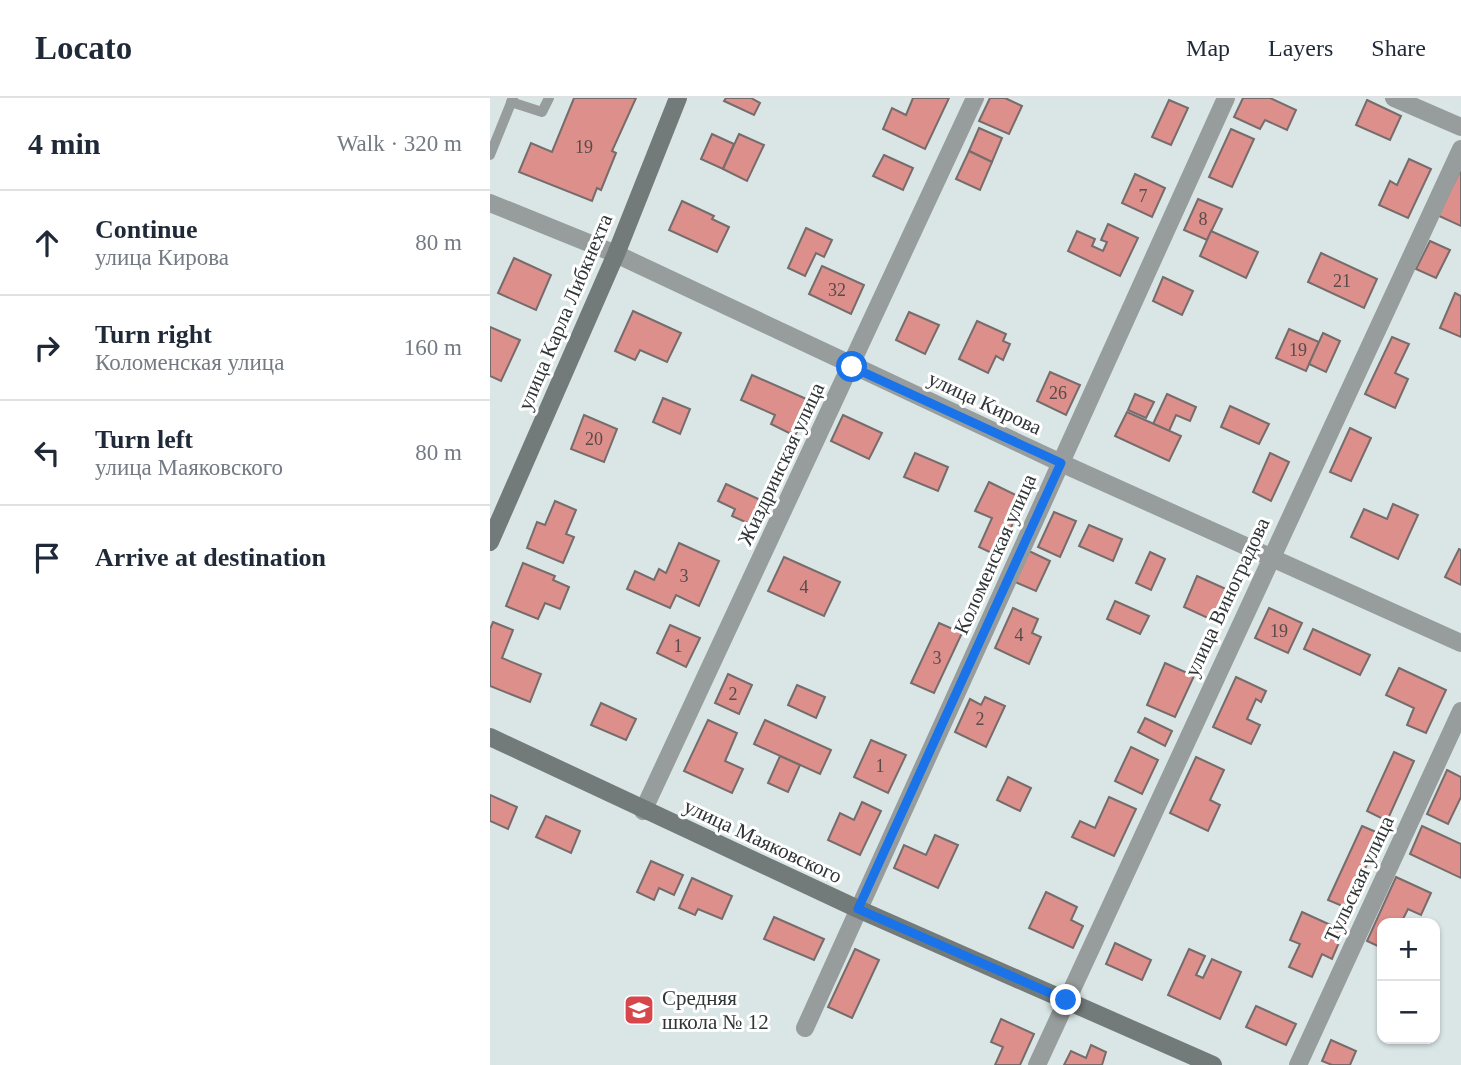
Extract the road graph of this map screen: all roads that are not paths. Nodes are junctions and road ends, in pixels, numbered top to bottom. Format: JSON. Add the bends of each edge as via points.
{"nodes":[{"id":1,"x":549,"y":98,"type":"edge"},
{"id":2,"x":678,"y":98,"type":"edge"},
{"id":3,"x":975,"y":98,"type":"edge"},
{"id":4,"x":1227,"y":98,"type":"edge"},
{"id":5,"x":1394,"y":98,"type":"edge"},
{"id":6,"x":512,"y":100,"type":"edge"},
{"id":7,"x":1461,"y":127,"type":"edge"},
{"id":8,"x":1461,"y":149,"type":"edge"},
{"id":9,"x":490,"y":155,"type":"edge"},
{"id":10,"x":490,"y":204,"type":"edge"},
{"id":11,"x":616,"y":254,"type":"junction"},
{"id":12,"x":852,"y":367,"type":"junction"},
{"id":13,"x":1061,"y":463,"type":"junction"},
{"id":14,"x":490,"y":542,"type":"edge"},
{"id":15,"x":1271,"y":556,"type":"junction"},
{"id":16,"x":1461,"y":643,"type":"edge"},
{"id":17,"x":1461,"y":711,"type":"edge"},
{"id":18,"x":490,"y":737,"type":"edge"},
{"id":19,"x":643,"y":811,"type":"junction"},
{"id":20,"x":858,"y":909,"type":"junction"},
{"id":21,"x":1066,"y":1000,"type":"junction"},
{"id":22,"x":805,"y":1028,"type":"dead end"},
{"id":23,"x":1037,"y":1065,"type":"edge"},
{"id":24,"x":1213,"y":1065,"type":"edge"},
{"id":25,"x":1298,"y":1065,"type":"edge"}],
"edges":[{"from":1,"to":6,"type":"lane","via":[[541,112]]},
{"from":2,"to":11,"type":"street","name":"улица Карла Либкнехта"},
{"from":3,"to":12,"type":"street","name":"Жиздринская улица"},
{"from":4,"to":13,"type":"street","name":"Коломенская улица"},
{"from":5,"to":7,"type":"street"},
{"from":6,"to":9,"type":"lane"},
{"from":8,"to":15,"type":"street","name":"улица Виноградова"},
{"from":10,"to":11,"type":"street","name":"улица Кирова"},
{"from":11,"to":12,"type":"street","name":"улица Кирова"},
{"from":11,"to":14,"type":"street","name":"улица Карла Либкнехта"},
{"from":12,"to":13,"type":"street","name":"улица Кирова"},
{"from":12,"to":19,"type":"street","name":"Жиздринская улица"},
{"from":13,"to":15,"type":"street","name":"улица Кирова"},
{"from":13,"to":20,"type":"street","name":"Коломенская улица"},
{"from":15,"to":16,"type":"street","name":"улица Кирова"},
{"from":15,"to":21,"type":"street","name":"улица Виноградова"},
{"from":17,"to":25,"type":"street","name":"Тульская улица"},
{"from":18,"to":19,"type":"street","name":"улица Маяковского"},
{"from":19,"to":20,"type":"street","name":"улица Маяковского"},
{"from":20,"to":21,"type":"street","name":"улица Маяковского"},
{"from":20,"to":22,"type":"street","name":"Коломенская улица"},
{"from":21,"to":23,"type":"street","name":"улица Виноградова"},
{"from":21,"to":24,"type":"street","name":"улица Маяковского"}]}
